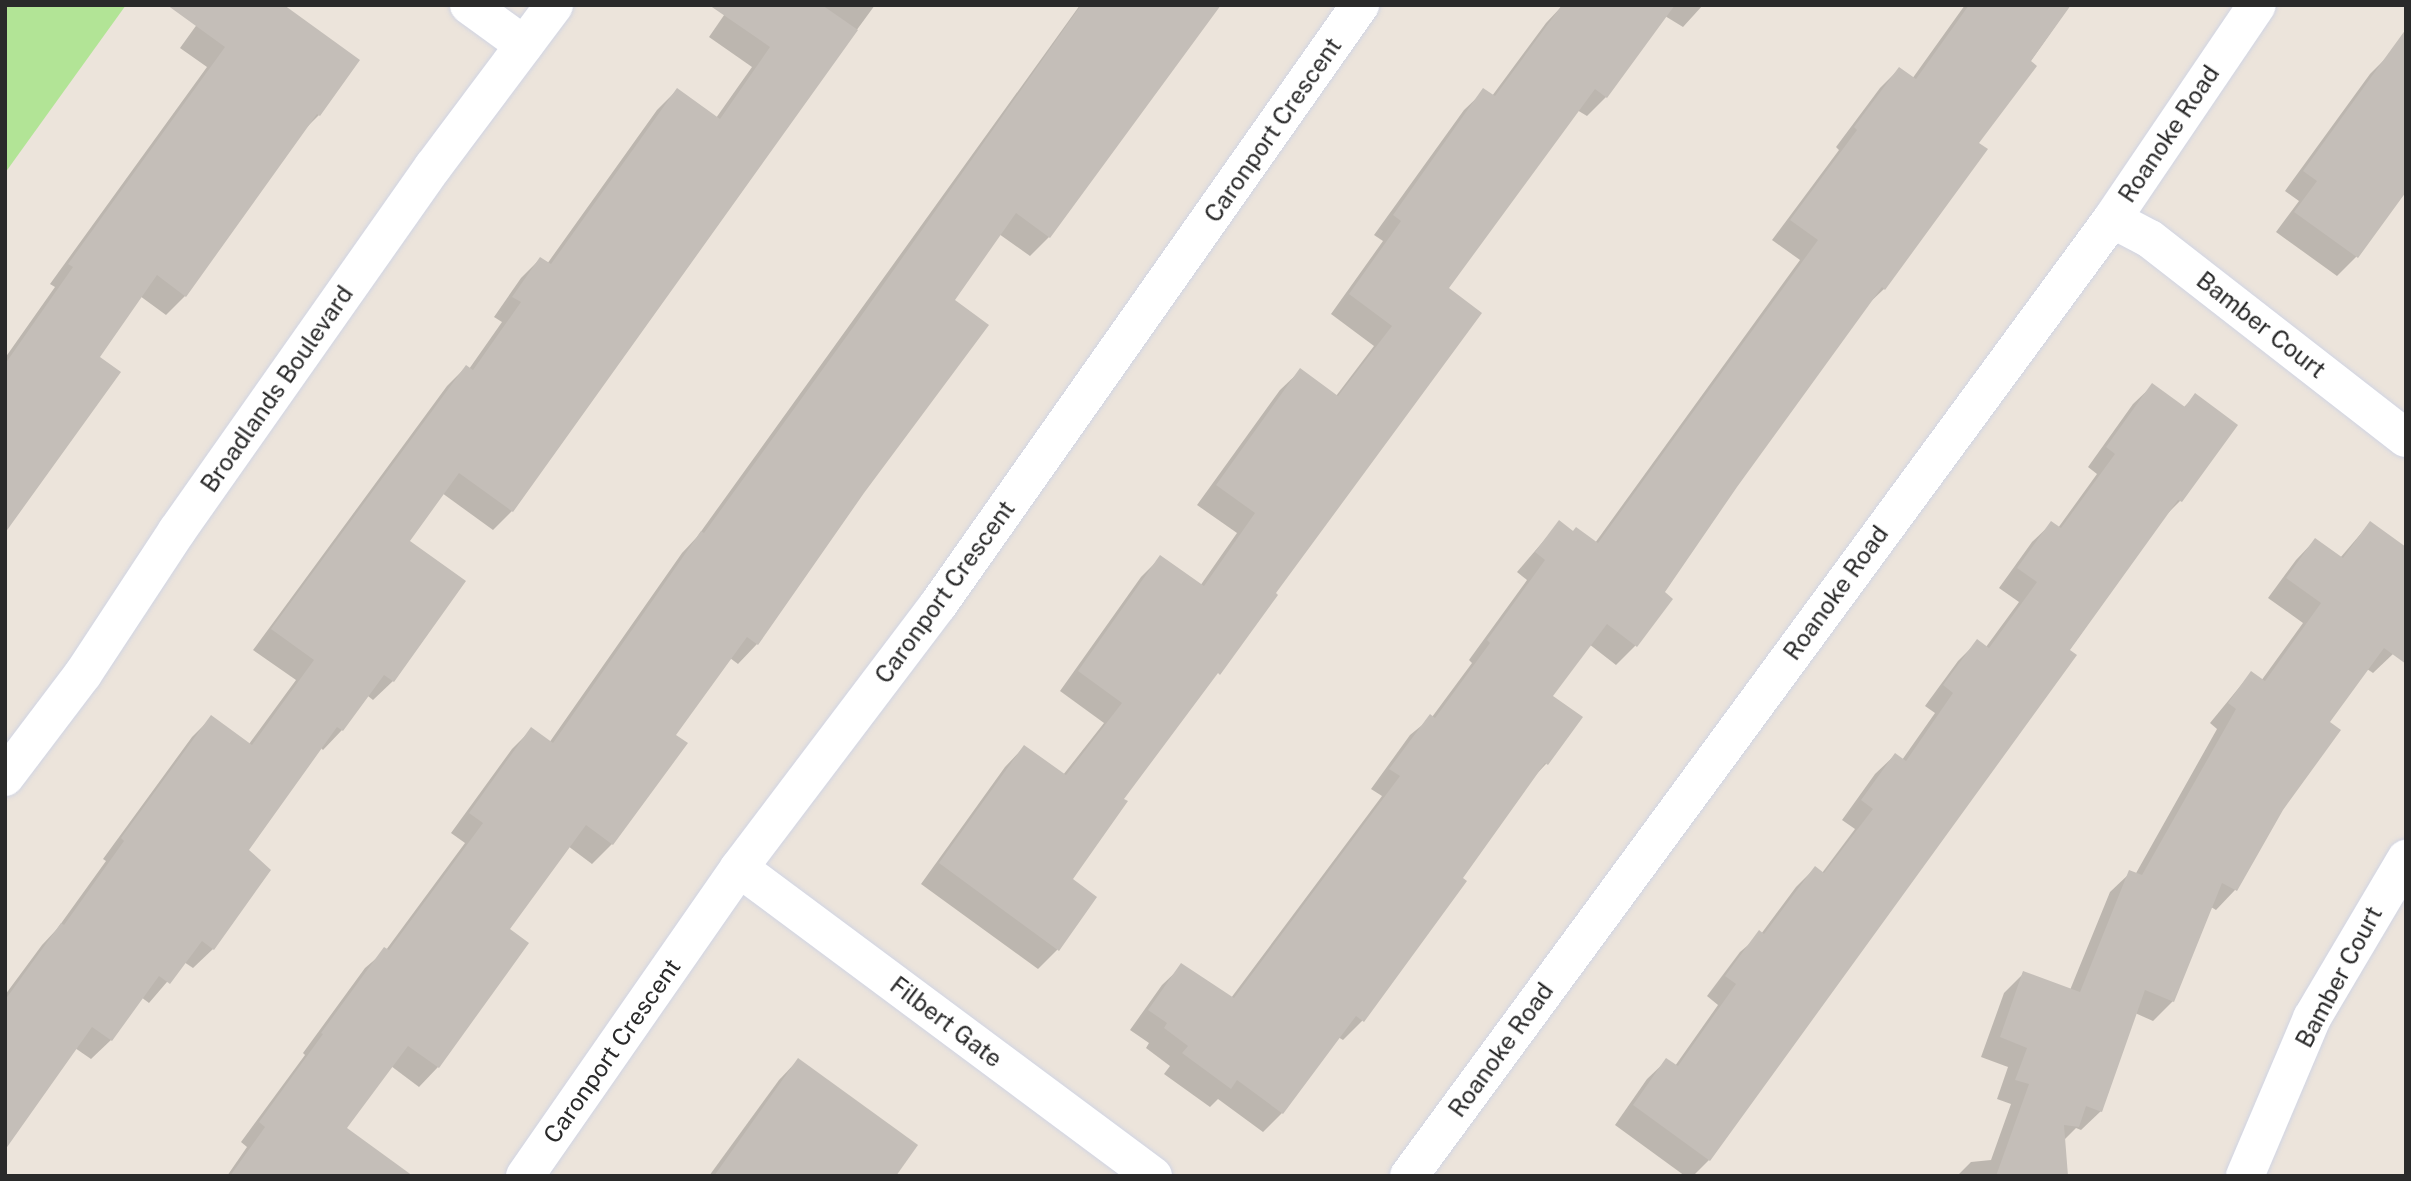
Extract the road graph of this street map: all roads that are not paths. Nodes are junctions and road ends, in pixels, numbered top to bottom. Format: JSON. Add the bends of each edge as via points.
{"nodes":[{"id":1,"x":469,"y":5,"type":"edge"},
{"id":2,"x":554,"y":5,"type":"edge"},
{"id":3,"x":1360,"y":5,"type":"edge"},
{"id":4,"x":2257,"y":5,"type":"edge"},
{"id":5,"x":524,"y":45,"type":"junction"},
{"id":6,"x":2112,"y":219,"type":"junction"},
{"id":7,"x":2406,"y":438,"type":"edge"},
{"id":8,"x":5,"y":777,"type":"edge"},
{"id":9,"x":2406,"y":859,"type":"edge"},
{"id":10,"x":739,"y":868,"type":"junction"},
{"id":11,"x":525,"y":1176,"type":"edge"},
{"id":12,"x":1153,"y":1176,"type":"edge"},
{"id":13,"x":1409,"y":1176,"type":"edge"},
{"id":14,"x":2245,"y":1176,"type":"edge"}],
"edges":[{"from":1,"to":5,"type":"street"},
{"from":2,"to":5,"type":"street","name":"Broadlands Boulevard"},
{"from":3,"to":10,"type":"street","name":"Caronport Crescent","via":[[938,605]]},
{"from":4,"to":6,"type":"street","name":"Roanoke Road"},
{"from":5,"to":8,"type":"street","name":"Broadlands Boulevard","via":[[217,474],[83,674]]},
{"from":6,"to":7,"type":"street","name":"Bamber Court","via":[[2150,239]]},
{"from":6,"to":13,"type":"street","name":"Roanoke Road"},
{"from":9,"to":14,"type":"street","name":"Bamber Court","via":[[2312,1018]]},
{"from":10,"to":11,"type":"street","name":"Caronport Crescent"},
{"from":10,"to":12,"type":"street","name":"Filbert Gate"}]}
